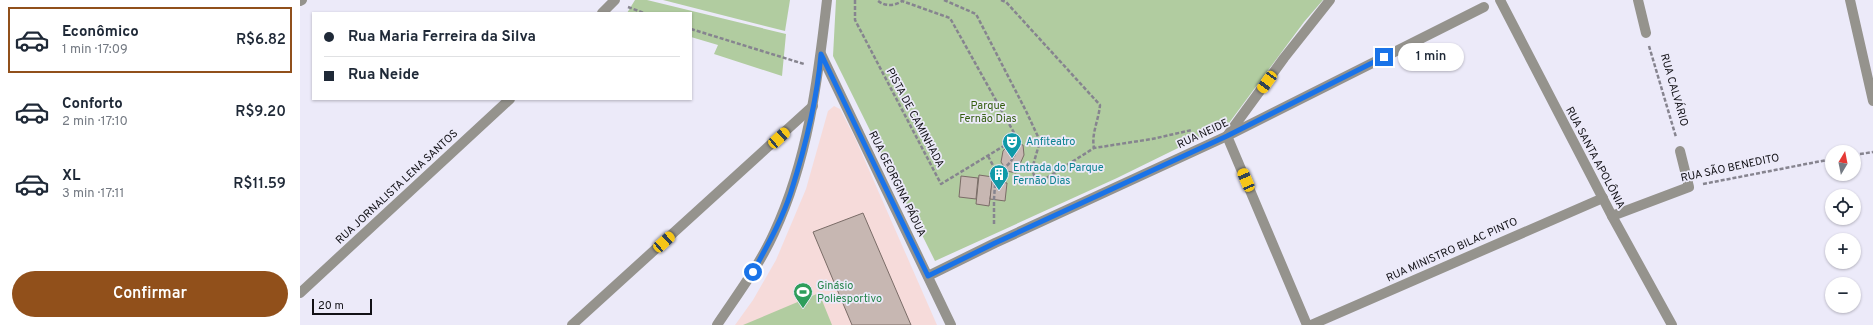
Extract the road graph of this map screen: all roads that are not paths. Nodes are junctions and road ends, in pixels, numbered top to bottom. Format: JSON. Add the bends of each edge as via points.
{"nodes":[{"id":1,"x":615,"y":0,"type":"edge"},
{"id":2,"x":827,"y":0,"type":"edge"},
{"id":3,"x":1330,"y":0,"type":"edge"},
{"id":4,"x":1500,"y":0,"type":"edge"},
{"id":5,"x":1638,"y":0,"type":"edge"},
{"id":6,"x":1850,"y":0,"type":"edge"},
{"id":7,"x":1484,"y":7,"type":"dead end"},
{"id":8,"x":603,"y":12,"type":"edge"},
{"id":9,"x":1646,"y":33,"type":"road end"},
{"id":10,"x":821,"y":54,"type":"junction"},
{"id":11,"x":509,"y":100,"type":"edge"},
{"id":12,"x":1873,"y":101,"type":"edge"},
{"id":13,"x":813,"y":106,"type":"junction"},
{"id":14,"x":1227,"y":136,"type":"junction"},
{"id":15,"x":1680,"y":151,"type":"road end"},
{"id":16,"x":1603,"y":198,"type":"junction"},
{"id":17,"x":1612,"y":216,"type":"junction"},
{"id":18,"x":928,"y":276,"type":"junction"},
{"id":19,"x":300,"y":293,"type":"edge"},
{"id":20,"x":572,"y":325,"type":"edge"},
{"id":21,"x":717,"y":325,"type":"edge"},
{"id":22,"x":951,"y":325,"type":"edge"},
{"id":23,"x":1307,"y":325,"type":"edge"},
{"id":24,"x":1311,"y":325,"type":"edge"},
{"id":25,"x":1672,"y":325,"type":"edge"}],
"edges":[{"from":1,"to":8,"type":"street"},
{"from":2,"to":10,"type":"street"},
{"from":3,"to":14,"type":"street"},
{"from":4,"to":16,"type":"street","name":"RUA SANTA APOLÔNIA"},
{"from":5,"to":9,"type":"street"},
{"from":6,"to":12,"type":"street"},
{"from":7,"to":14,"type":"street","name":"RUA NEIDE"},
{"from":10,"to":13,"type":"street"},
{"from":10,"to":18,"type":"street","name":"RUA GEORGINA PÁDUA"},
{"from":11,"to":19,"type":"street","name":"RUA JORNALISTA LENA SANTOS"},
{"from":13,"to":20,"type":"street"},
{"from":13,"to":21,"type":"street","via":[[791,192],[774,233],[753,272]]},
{"from":14,"to":18,"type":"street","name":"RUA NEIDE"},
{"from":14,"to":23,"type":"street"},
{"from":15,"to":17,"type":"street","name":"RUA SÃO BENEDITO","via":[[1689,186]]},
{"from":16,"to":17,"type":"street","name":"RUA SANTA APOLÔNIA"},
{"from":16,"to":24,"type":"street","name":"RUA MINISTRO BILAC PINTO"},
{"from":17,"to":25,"type":"street","name":"RUA SANTA APOLÔNIA"},
{"from":18,"to":22,"type":"street","name":"RUA GEORGINA PÁDUA"}]}
